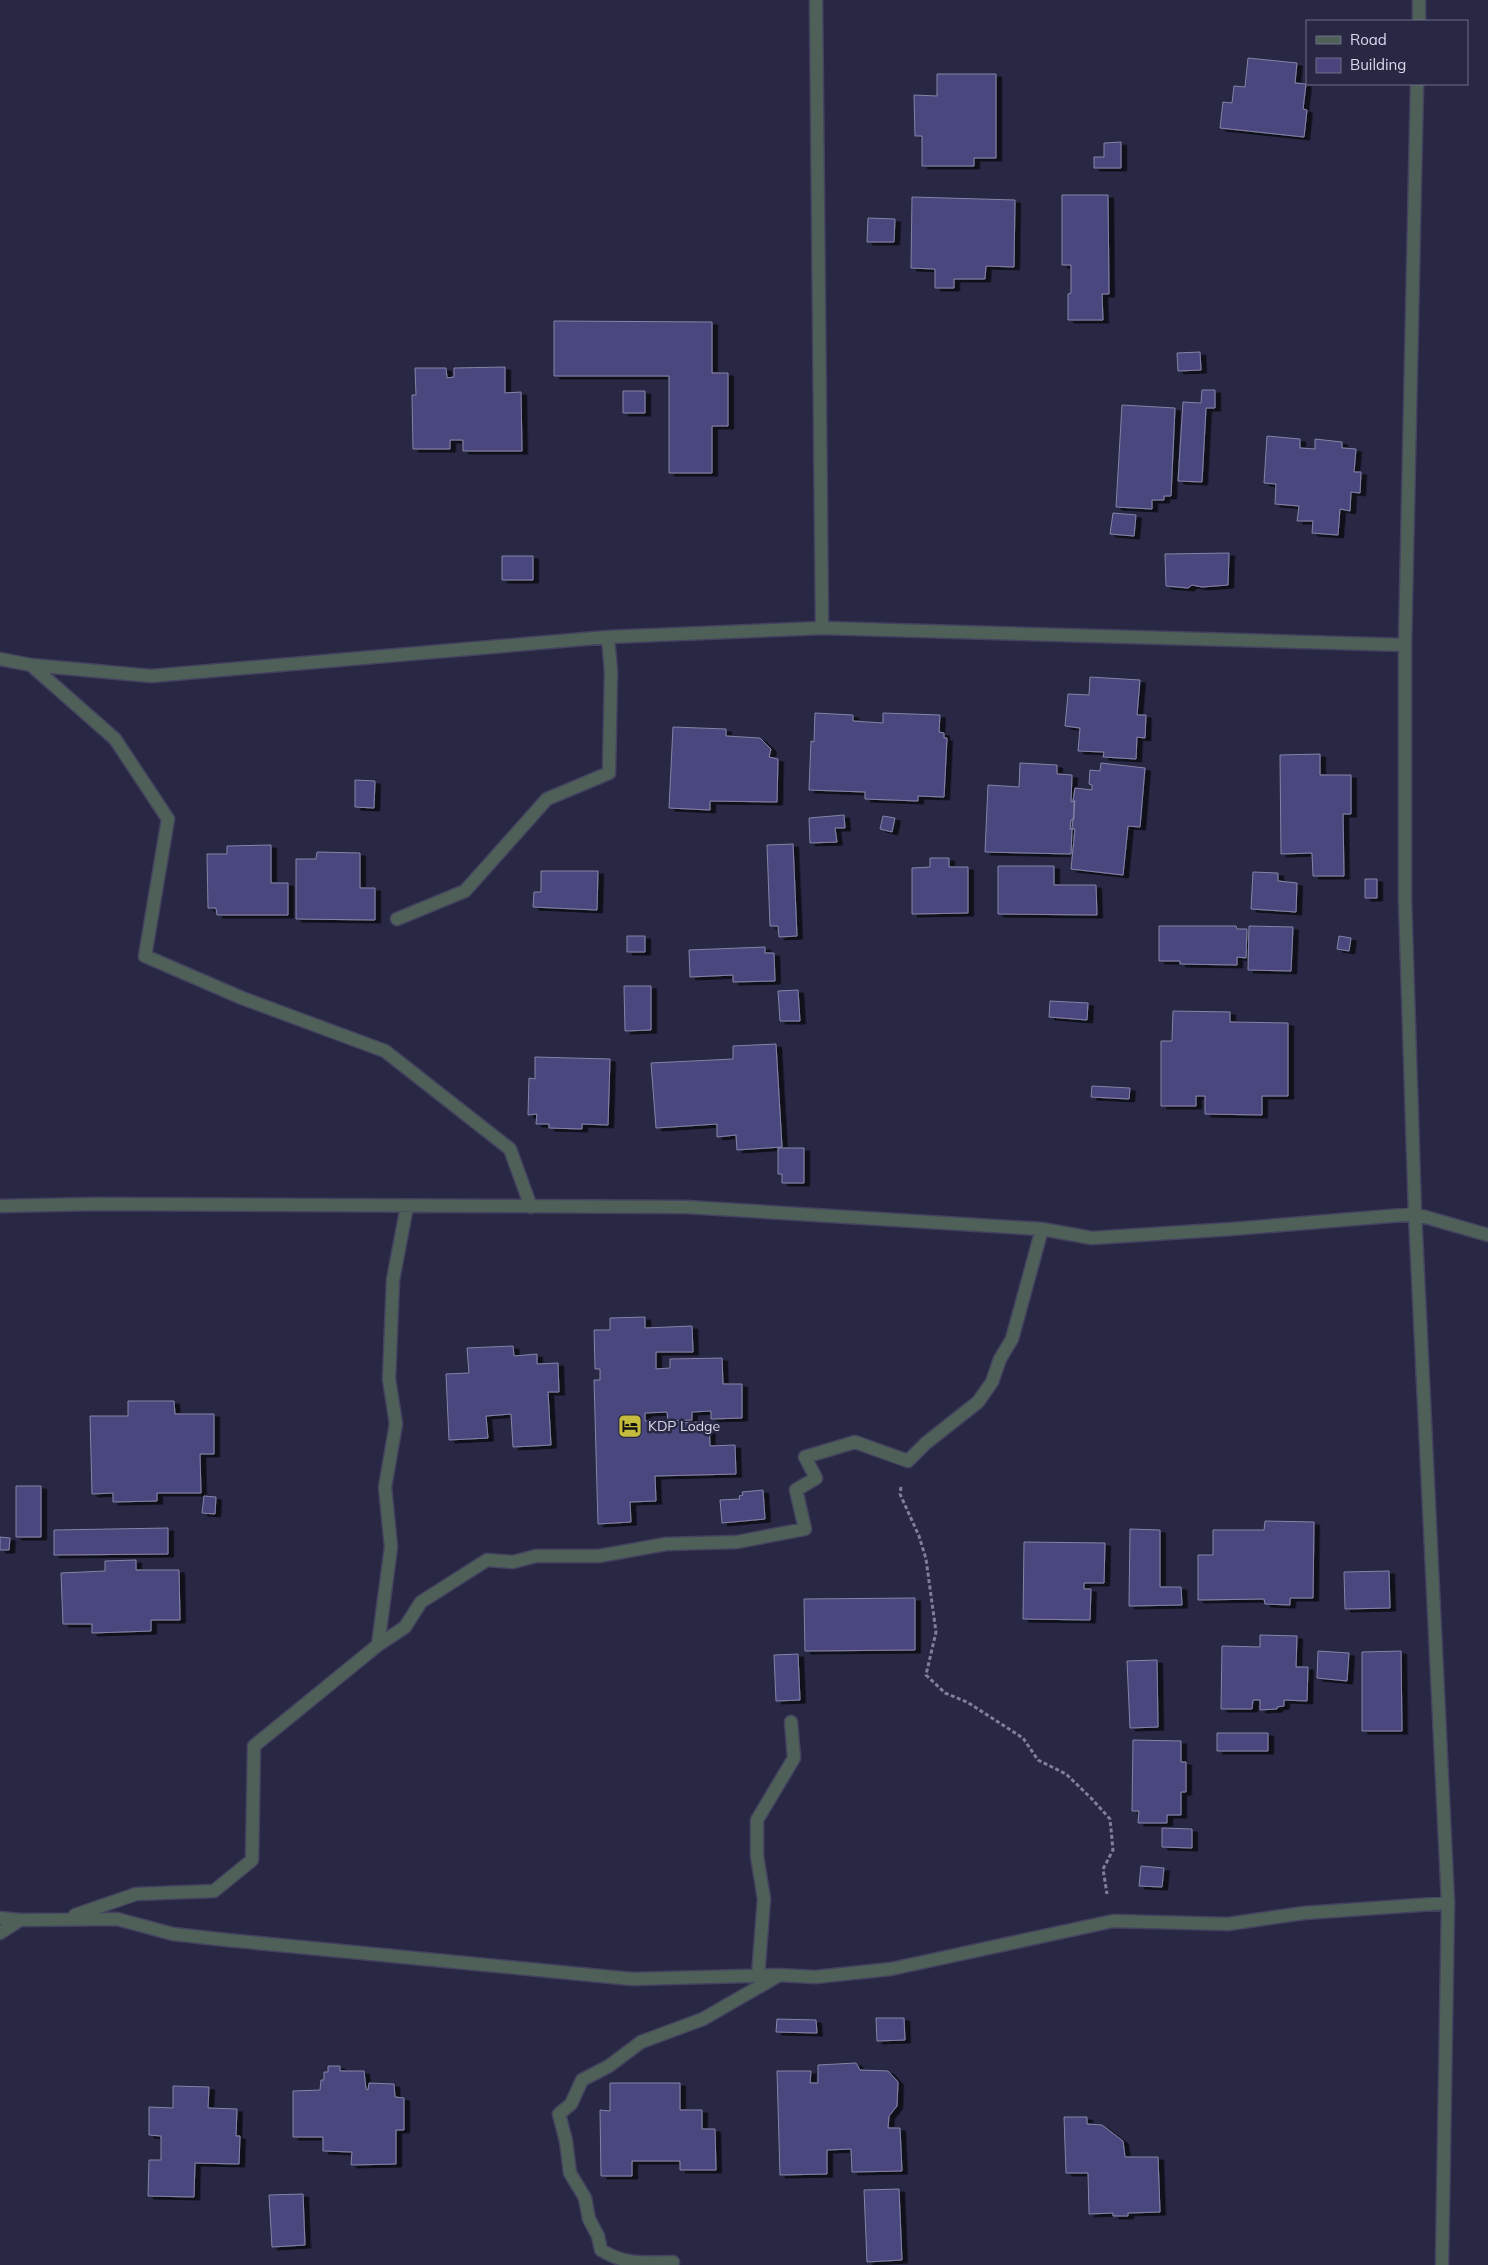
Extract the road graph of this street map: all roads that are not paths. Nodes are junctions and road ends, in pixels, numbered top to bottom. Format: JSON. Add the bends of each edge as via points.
{"nodes":[{"id":1,"x":816,"y":0,"type":"edge"},
{"id":2,"x":1419,"y":0,"type":"edge"},
{"id":3,"x":1419,"y":20,"type":"edge"},
{"id":4,"x":1417,"y":85,"type":"edge"},
{"id":5,"x":822,"y":628,"type":"junction"},
{"id":6,"x":608,"y":637,"type":"junction"},
{"id":7,"x":1406,"y":645,"type":"junction"},
{"id":8,"x":0,"y":659,"type":"edge"},
{"id":9,"x":31,"y":665,"type":"junction"},
{"id":10,"x":397,"y":919,"type":"dead end"},
{"id":11,"x":0,"y":1206,"type":"edge"},
{"id":12,"x":407,"y":1206,"type":"junction"},
{"id":13,"x":531,"y":1207,"type":"junction"},
{"id":14,"x":1415,"y":1214,"type":"junction"},
{"id":15,"x":1042,"y":1229,"type":"junction"},
{"id":16,"x":1488,"y":1235,"type":"edge"},
{"id":17,"x":378,"y":1645,"type":"junction"},
{"id":18,"x":791,"y":1722,"type":"dead end"},
{"id":19,"x":1448,"y":1903,"type":"junction"},
{"id":20,"x":0,"y":1918,"type":"edge"},
{"id":21,"x":64,"y":1919,"type":"junction"},
{"id":22,"x":20,"y":1920,"type":"junction"},
{"id":23,"x":0,"y":1933,"type":"edge"},
{"id":24,"x":778,"y":1975,"type":"junction"},
{"id":25,"x":758,"y":1976,"type":"junction"},
{"id":26,"x":673,"y":2262,"type":"dead end"},
{"id":27,"x":1442,"y":2265,"type":"edge"}],
"edges":[{"from":1,"to":5,"type":"street"},
{"from":2,"to":3,"type":"street"},
{"from":4,"to":7,"type":"street"},
{"from":5,"to":6,"type":"street"},
{"from":5,"to":7,"type":"street"},
{"from":6,"to":9,"type":"street","via":[[151,676]]},
{"from":6,"to":10,"type":"street","via":[[611,672],[609,773],[547,799],[465,890]]},
{"from":7,"to":14,"type":"street","via":[[1405,900]]},
{"from":8,"to":9,"type":"street"},
{"from":9,"to":13,"type":"street","via":[[115,739],[168,820],[145,956],[242,998],[385,1051],[510,1148]]},
{"from":11,"to":12,"type":"street"},
{"from":12,"to":13,"type":"street"},
{"from":12,"to":17,"type":"street","via":[[397,1250],[392,1297],[389,1379],[396,1424],[385,1487],[391,1547]]},
{"from":13,"to":15,"type":"street","via":[[687,1207]]},
{"from":14,"to":15,"type":"street","via":[[1092,1238]]},
{"from":14,"to":16,"type":"street"},
{"from":14,"to":19,"type":"street"},
{"from":15,"to":17,"type":"street","via":[[1012,1339],[992,1382],[978,1402],[908,1461],[854,1442],[805,1457],[816,1478],[796,1490],[805,1530],[737,1542],[666,1544],[600,1556],[536,1556],[513,1562],[487,1560],[421,1602],[405,1627]]},
{"from":17,"to":21,"type":"street","via":[[254,1746],[252,1860],[214,1891],[136,1894]]},
{"from":18,"to":25,"type":"street","via":[[794,1758],[757,1820],[757,1856],[764,1899]]},
{"from":19,"to":24,"type":"street","via":[[1304,1913],[1228,1924],[1112,1921],[891,1969],[815,1977]]},
{"from":19,"to":27,"type":"street"},
{"from":20,"to":22,"type":"street"},
{"from":21,"to":22,"type":"street"},
{"from":21,"to":25,"type":"street","via":[[118,1919],[173,1934],[574,1975],[632,1979]]},
{"from":22,"to":23,"type":"street"},
{"from":24,"to":25,"type":"street"},
{"from":24,"to":26,"type":"street","via":[[703,2019],[641,2042],[609,2066],[582,2080],[571,2104],[559,2114],[570,2173],[585,2198],[601,2250],[617,2260]]}]}
